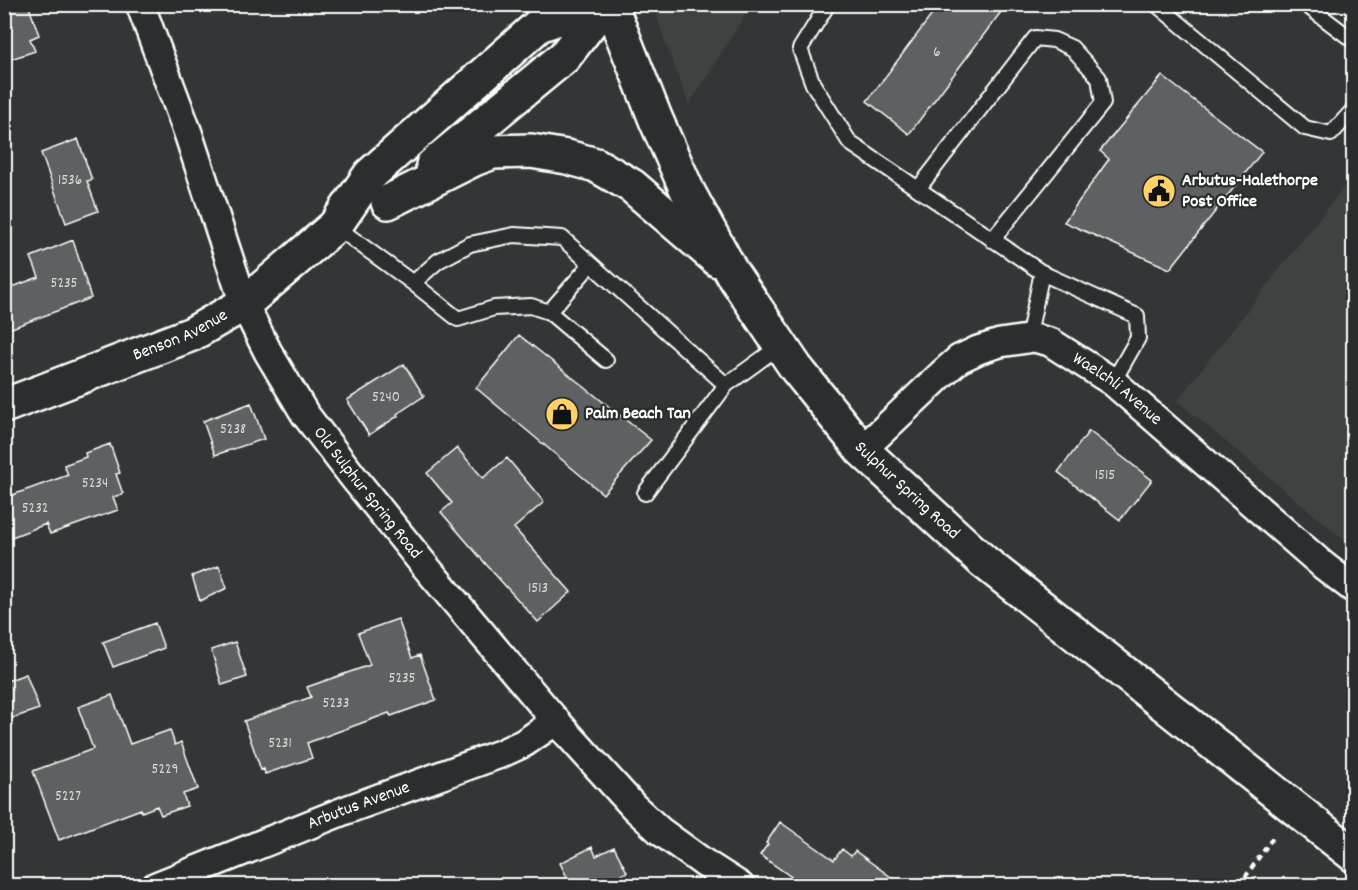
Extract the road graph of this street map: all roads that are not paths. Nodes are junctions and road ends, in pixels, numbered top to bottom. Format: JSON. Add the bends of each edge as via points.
{"nodes":[{"id":1,"x":140,"y":4,"type":"edge"},
{"id":2,"x":597,"y":4,"type":"edge"},
{"id":3,"x":605,"y":4,"type":"edge"},
{"id":4,"x":610,"y":4,"type":"edge"},
{"id":5,"x":828,"y":4,"type":"edge"},
{"id":6,"x":1156,"y":4,"type":"edge"},
{"id":7,"x":1305,"y":4,"type":"edge"},
{"id":8,"x":1353,"y":41,"type":"edge"},
{"id":9,"x":1353,"y":109,"type":"edge"},
{"id":10,"x":918,"y":189,"type":"junction"},
{"id":11,"x":388,"y":202,"type":"junction"},
{"id":12,"x":335,"y":226,"type":"junction"},
{"id":13,"x":992,"y":240,"type":"junction"},
{"id":14,"x":591,"y":264,"type":"junction"},
{"id":15,"x":1042,"y":272,"type":"junction"},
{"id":16,"x":732,"y":273,"type":"junction"},
{"id":17,"x":413,"y":283,"type":"junction"},
{"id":18,"x":243,"y":304,"type":"junction"},
{"id":19,"x":549,"y":312,"type":"junction"},
{"id":20,"x":1028,"y":339,"type":"junction"},
{"id":21,"x":781,"y":345,"type":"junction"},
{"id":22,"x":606,"y":360,"type":"dead end"},
{"id":23,"x":1113,"y":382,"type":"junction"},
{"id":24,"x":726,"y":385,"type":"junction"},
{"id":25,"x":4,"y":406,"type":"edge"},
{"id":26,"x":861,"y":450,"type":"junction"},
{"id":27,"x":645,"y":493,"type":"dead end"},
{"id":28,"x":1353,"y":589,"type":"edge"},
{"id":29,"x":556,"y":721,"type":"junction"},
{"id":30,"x":1353,"y":855,"type":"edge"},
{"id":31,"x":156,"y":885,"type":"edge"},
{"id":32,"x":740,"y":885,"type":"edge"}],
"edges":[{"from":1,"to":18,"type":"street","name":"Old Sulphur Spring Road","via":[[191,143]]},
{"from":2,"to":12,"type":"main road","name":"Benson Avenue","via":[[539,25],[370,175]]},
{"from":3,"to":11,"type":"main road","name":"Benson Avenue","via":[[564,57]]},
{"from":4,"to":16,"type":"main road","name":"Sulphur Spring Road","via":[[687,190]]},
{"from":5,"to":10,"type":"lane","via":[[800,49],[813,84],[850,143]]},
{"from":6,"to":9,"type":"lane","via":[[1305,128],[1331,134]]},
{"from":7,"to":8,"type":"lane"},
{"from":10,"to":13,"type":"lane"},
{"from":10,"to":13,"type":"lane","via":[[1035,38],[1054,40],[1072,48],[1099,78],[1103,103]]},
{"from":11,"to":12,"type":"main road","name":"Benson Avenue"},
{"from":11,"to":16,"type":"main road","via":[[493,152],[567,157],[596,165],[632,186]]},
{"from":12,"to":17,"type":"lane"},
{"from":12,"to":18,"type":"main road","name":"Benson Avenue"},
{"from":13,"to":15,"type":"lane"},
{"from":14,"to":17,"type":"lane","via":[[562,238],[514,235],[470,244],[438,261]]},
{"from":14,"to":19,"type":"lane"},
{"from":14,"to":24,"type":"lane"},
{"from":15,"to":20,"type":"lane"},
{"from":15,"to":23,"type":"lane","via":[[1137,316],[1138,338]]},
{"from":16,"to":21,"type":"main road","name":"Sulphur Spring Road"},
{"from":17,"to":19,"type":"lane","via":[[458,319],[494,308],[531,306]]},
{"from":18,"to":25,"type":"main road","name":"Benson Avenue","via":[[192,334]]},
{"from":18,"to":29,"type":"street","name":"Old Sulphur Spring Road","via":[[305,414],[418,557]]},
{"from":19,"to":22,"type":"lane"},
{"from":20,"to":23,"type":"street","name":"Waelchli Avenue","via":[[1050,342]]},
{"from":20,"to":26,"type":"street","name":"Waelchli Avenue","via":[[1000,343],[959,359]]},
{"from":21,"to":24,"type":"lane"},
{"from":21,"to":26,"type":"main road","name":"Sulphur Spring Road"},
{"from":23,"to":28,"type":"street","name":"Waelchli Avenue"},
{"from":24,"to":27,"type":"lane"},
{"from":26,"to":30,"type":"main road","name":"Sulphur Spring Road","via":[[983,561]]},
{"from":29,"to":31,"type":"street","name":"Arbutus Avenue","via":[[500,754]]},
{"from":29,"to":32,"type":"street","name":"Old Sulphur Spring Road","via":[[660,831]]}]}
